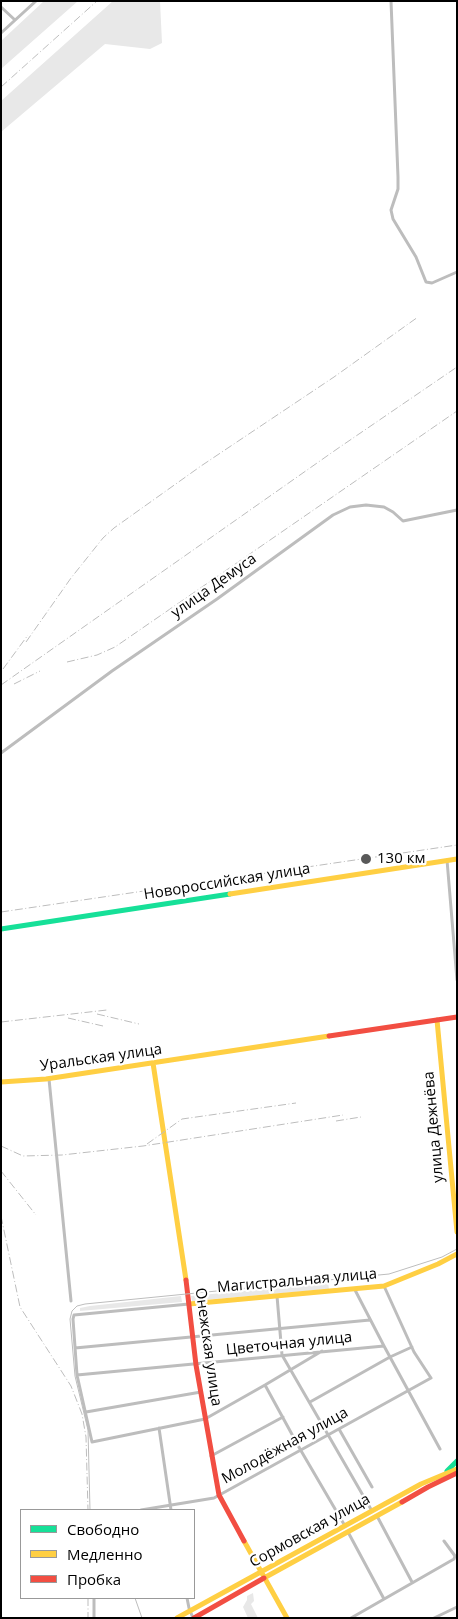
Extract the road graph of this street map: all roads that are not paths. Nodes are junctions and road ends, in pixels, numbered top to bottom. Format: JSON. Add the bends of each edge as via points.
{"nodes":[{"id":1,"x":36,"y":1,"type":"edge"},
{"id":2,"x":391,"y":1,"type":"edge"},
{"id":3,"x":1,"y":7,"type":"edge"},
{"id":4,"x":16,"y":20,"type":"junction"},
{"id":5,"x":1,"y":33,"type":"edge"},
{"id":6,"x":457,"y":272,"type":"edge"},
{"id":7,"x":457,"y":510,"type":"edge"},
{"id":8,"x":1,"y":753,"type":"edge"},
{"id":9,"x":457,"y":859,"type":"edge"},
{"id":10,"x":447,"y":860,"type":"junction"},
{"id":11,"x":1,"y":929,"type":"edge"},
{"id":12,"x":457,"y":980,"type":"edge"},
{"id":13,"x":457,"y":1017,"type":"edge"},
{"id":14,"x":437,"y":1020,"type":"junction"},
{"id":15,"x":153,"y":1063,"type":"junction"},
{"id":16,"x":49,"y":1079,"type":"junction"},
{"id":17,"x":1,"y":1083,"type":"edge"},
{"id":18,"x":457,"y":1232,"type":"edge"},
{"id":19,"x":457,"y":1254,"type":"edge"},
{"id":20,"x":384,"y":1286,"type":"junction"},
{"id":21,"x":355,"y":1290,"type":"junction"},
{"id":22,"x":277,"y":1295,"type":"junction"},
{"id":23,"x":70,"y":1301,"type":"dead end"},
{"id":24,"x":189,"y":1304,"type":"junction"},
{"id":25,"x":370,"y":1320,"type":"junction"},
{"id":26,"x":281,"y":1327,"type":"junction"},
{"id":27,"x":193,"y":1336,"type":"junction"},
{"id":28,"x":384,"y":1346,"type":"junction"},
{"id":29,"x":412,"y":1347,"type":"junction"},
{"id":30,"x":75,"y":1348,"type":"junction"},
{"id":31,"x":322,"y":1351,"type":"junction"},
{"id":32,"x":282,"y":1355,"type":"junction"},
{"id":33,"x":390,"y":1357,"type":"junction"},
{"id":34,"x":196,"y":1365,"type":"junction"},
{"id":35,"x":291,"y":1370,"type":"junction"},
{"id":36,"x":77,"y":1375,"type":"junction"},
{"id":37,"x":266,"y":1385,"type":"junction"},
{"id":38,"x":409,"y":1391,"type":"junction"},
{"id":39,"x":201,"y":1392,"type":"junction"},
{"id":40,"x":310,"y":1402,"type":"junction"},
{"id":41,"x":86,"y":1412,"type":"junction"},
{"id":42,"x":282,"y":1417,"type":"junction"},
{"id":43,"x":205,"y":1419,"type":"junction"},
{"id":44,"x":159,"y":1428,"type":"junction"},
{"id":45,"x":339,"y":1429,"type":"junction"},
{"id":46,"x":327,"y":1435,"type":"junction"},
{"id":47,"x":300,"y":1449,"type":"junction"},
{"id":48,"x":440,"y":1449,"type":"dead end"},
{"id":49,"x":211,"y":1456,"type":"junction"},
{"id":50,"x":457,"y":1461,"type":"edge"},
{"id":51,"x":457,"y":1469,"type":"edge"},
{"id":52,"x":457,"y":1474,"type":"edge"},
{"id":53,"x":434,"y":1478,"type":"junction"},
{"id":54,"x":426,"y":1484,"type":"junction"},
{"id":55,"x":372,"y":1487,"type":"dead end"},
{"id":56,"x":219,"y":1495,"type":"junction"},
{"id":57,"x":170,"y":1505,"type":"junction"},
{"id":58,"x":147,"y":1509,"type":"edge"},
{"id":59,"x":171,"y":1509,"type":"edge"},
{"id":60,"x":372,"y":1511,"type":"junction"},
{"id":61,"x":377,"y":1516,"type":"junction"},
{"id":62,"x":347,"y":1529,"type":"junction"},
{"id":63,"x":444,"y":1541,"type":"dead end"},
{"id":64,"x":263,"y":1575,"type":"junction"},
{"id":65,"x":412,"y":1582,"type":"junction"},
{"id":66,"x":94,"y":1599,"type":"edge"},
{"id":67,"x":187,"y":1599,"type":"edge"},
{"id":68,"x":384,"y":1599,"type":"junction"},
{"id":69,"x":457,"y":1607,"type":"edge"},
{"id":70,"x":190,"y":1612,"type":"junction"},
{"id":71,"x":94,"y":1618,"type":"edge"},
{"id":72,"x":177,"y":1618,"type":"edge"},
{"id":73,"x":193,"y":1618,"type":"edge"},
{"id":74,"x":287,"y":1618,"type":"edge"},
{"id":75,"x":351,"y":1618,"type":"edge"},
{"id":76,"x":434,"y":1618,"type":"edge"}],
"edges":[{"from":1,"to":4,"type":"street"},
{"from":2,"to":6,"type":"street","via":[[398,177],[391,210],[393,219],[416,257],[426,282],[432,283]]},
{"from":3,"to":4,"type":"street"},
{"from":4,"to":5,"type":"street"},
{"from":7,"to":8,"type":"street","name":"улица Демуса","via":[[403,521],[384,507],[366,505],[350,507],[333,515]]},
{"from":9,"to":10,"type":"main road","name":"Новороссийская улица"},
{"from":10,"to":11,"type":"main road","name":"Новороссийская улица"},
{"from":10,"to":12,"type":"street"},
{"from":13,"to":14,"type":"main road","name":"Уральская улица"},
{"from":14,"to":15,"type":"main road","name":"Уральская улица"},
{"from":14,"to":18,"type":"main road","name":"улица Дежнёва"},
{"from":15,"to":16,"type":"main road","name":"Уральская улица"},
{"from":15,"to":24,"type":"main road","name":"Онежская улица"},
{"from":16,"to":17,"type":"main road","name":"Уральская улица"},
{"from":16,"to":23,"type":"street"},
{"from":19,"to":20,"type":"main road","name":"Магистральная улица"},
{"from":20,"to":21,"type":"main road","name":"Магистральная улица"},
{"from":20,"to":29,"type":"street"},
{"from":21,"to":22,"type":"main road","name":"Магистральная улица"},
{"from":21,"to":25,"type":"street"},
{"from":22,"to":24,"type":"main road","name":"Магистральная улица"},
{"from":22,"to":26,"type":"street"},
{"from":24,"to":27,"type":"main road","name":"Онежская улица"},
{"from":24,"to":30,"type":"street","name":"Магистральная улица","via":[[74,1316]]},
{"from":25,"to":26,"type":"street"},
{"from":25,"to":28,"type":"street"},
{"from":26,"to":27,"type":"street"},
{"from":26,"to":32,"type":"street"},
{"from":27,"to":30,"type":"street"},
{"from":27,"to":34,"type":"main road","name":"Онежская улица"},
{"from":28,"to":31,"type":"street","name":"Цветочная улица"},
{"from":28,"to":33,"type":"street"},
{"from":29,"to":33,"type":"street"},
{"from":29,"to":38,"type":"street","name":"Молодёжная улица","via":[[431,1378]]},
{"from":30,"to":36,"type":"street"},
{"from":31,"to":32,"type":"street","name":"Цветочная улица"},
{"from":31,"to":35,"type":"street"},
{"from":32,"to":34,"type":"street","name":"Цветочная улица"},
{"from":32,"to":35,"type":"street"},
{"from":33,"to":38,"type":"street"},
{"from":33,"to":40,"type":"street"},
{"from":34,"to":36,"type":"street","name":"Цветочная улица"},
{"from":34,"to":39,"type":"main road","name":"Онежская улица"},
{"from":35,"to":37,"type":"street"},
{"from":35,"to":40,"type":"street"},
{"from":36,"to":41,"type":"street"},
{"from":37,"to":42,"type":"street"},
{"from":37,"to":43,"type":"street"},
{"from":38,"to":45,"type":"street","name":"Молодёжная улица"},
{"from":38,"to":48,"type":"street"},
{"from":39,"to":41,"type":"street"},
{"from":39,"to":43,"type":"main road","name":"Онежская улица"},
{"from":40,"to":46,"type":"street"},
{"from":41,"to":44,"type":"street","via":[[92,1442]]},
{"from":42,"to":47,"type":"street"},
{"from":42,"to":49,"type":"street"},
{"from":43,"to":44,"type":"street"},
{"from":43,"to":49,"type":"main road","name":"Онежская улица"},
{"from":44,"to":57,"type":"street"},
{"from":45,"to":46,"type":"street","name":"Молодёжная улица"},
{"from":45,"to":55,"type":"street"},
{"from":46,"to":47,"type":"street","name":"Молодёжная улица"},
{"from":46,"to":60,"type":"street"},
{"from":47,"to":56,"type":"street","name":"Молодёжная улица"},
{"from":47,"to":62,"type":"street"},
{"from":49,"to":56,"type":"main road","name":"Онежская улица"},
{"from":50,"to":53,"type":"main road"},
{"from":51,"to":53,"type":"main road","name":"Сормовская улица"},
{"from":52,"to":54,"type":"main road","name":"Сормовская улица"},
{"from":53,"to":54,"type":"main road","name":"Сормовская улица"},
{"from":54,"to":60,"type":"main road","name":"Сормовская улица"},
{"from":54,"to":61,"type":"main road","name":"Сормовская улица"},
{"from":56,"to":57,"type":"street","name":"Молодёжная улица"},
{"from":56,"to":64,"type":"main road","name":"Онежская улица"},
{"from":57,"to":58,"type":"street","name":"Молодёжная улица"},
{"from":57,"to":59,"type":"street"},
{"from":60,"to":62,"type":"main road","name":"Сормовская улица"},
{"from":61,"to":62,"type":"main road","name":"Сормовская улица"},
{"from":61,"to":65,"type":"street"},
{"from":62,"to":64,"type":"main road","name":"Сормовская улица"},
{"from":62,"to":68,"type":"street"},
{"from":63,"to":65,"type":"street","via":[[454,1559]]},
{"from":64,"to":70,"type":"main road","name":"Сормовская улица"},
{"from":64,"to":73,"type":"main road","name":"Сормовская улица"},
{"from":64,"to":74,"type":"main road","name":"Онежская улица"},
{"from":65,"to":68,"type":"street"},
{"from":66,"to":71,"type":"street"},
{"from":67,"to":70,"type":"street"},
{"from":68,"to":75,"type":"street"},
{"from":69,"to":76,"type":"street"},
{"from":70,"to":72,"type":"main road","name":"Сормовская улица"},
{"from":70,"to":73,"type":"street"}]}
